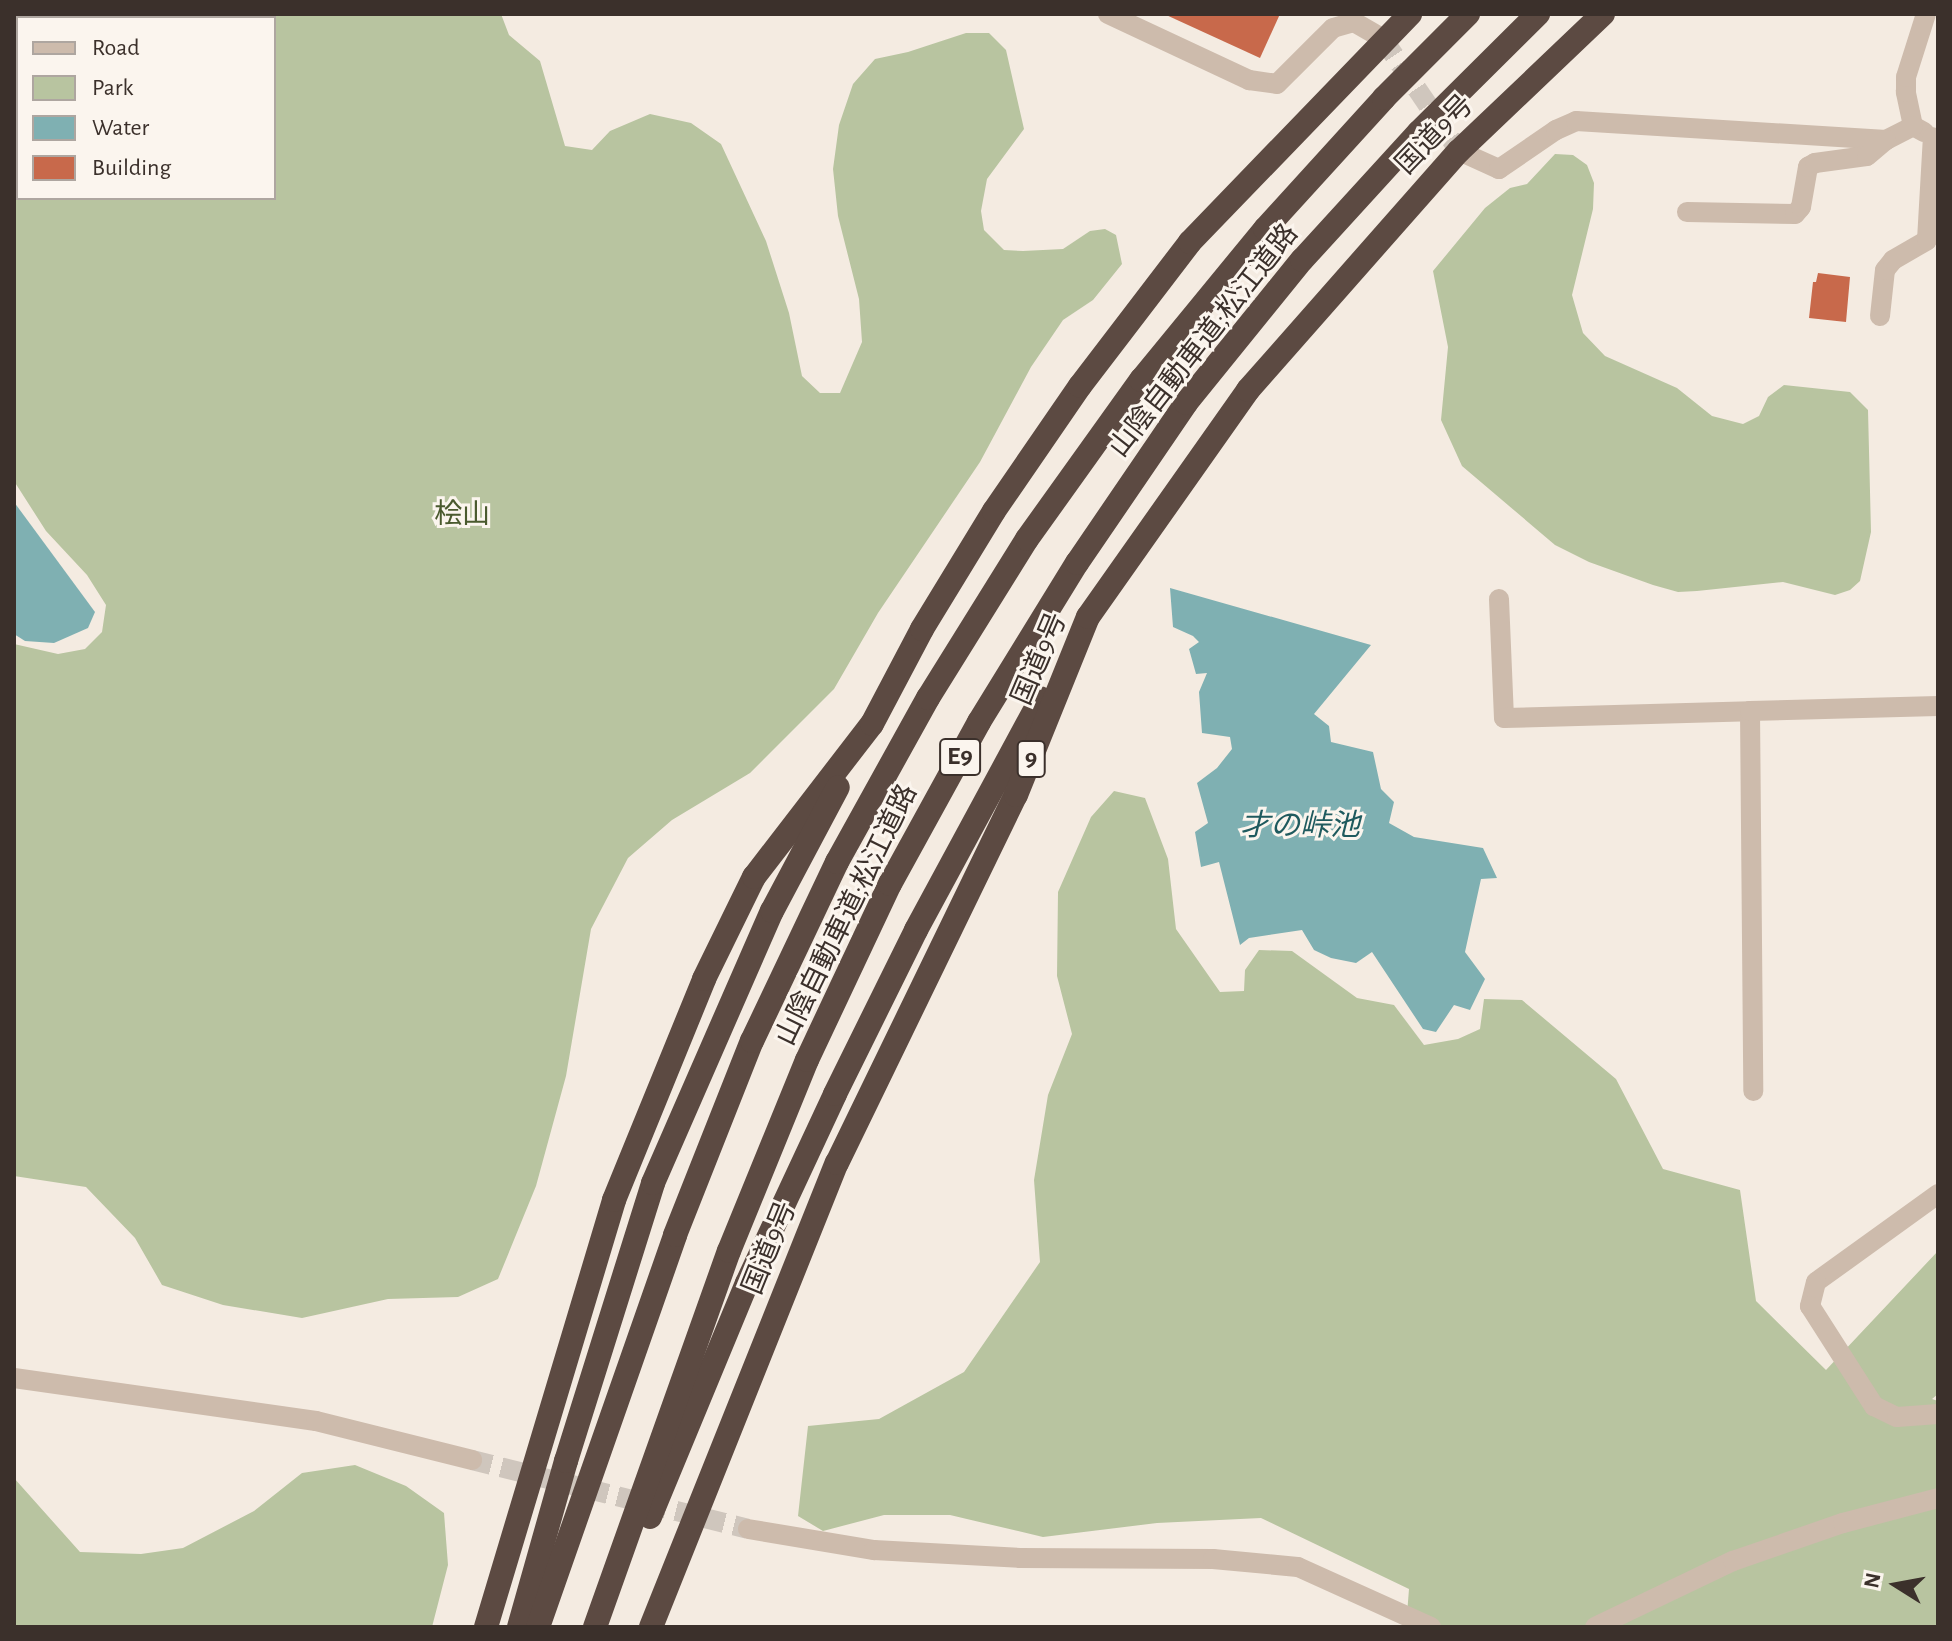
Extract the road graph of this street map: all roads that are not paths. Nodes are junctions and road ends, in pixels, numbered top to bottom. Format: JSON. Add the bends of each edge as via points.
{"nodes":[{"id":1,"x":1108,"y":14,"type":"edge"},
{"id":2,"x":1410,"y":14,"type":"edge"},
{"id":3,"x":1468,"y":14,"type":"edge"},
{"id":4,"x":1538,"y":14,"type":"edge"},
{"id":5,"x":1603,"y":14,"type":"edge"},
{"id":6,"x":1926,"y":14,"type":"edge"},
{"id":7,"x":1383,"y":39,"type":"junction"},
{"id":8,"x":1913,"y":126,"type":"junction"},
{"id":9,"x":1936,"y":137,"type":"edge"},
{"id":10,"x":1886,"y":140,"type":"junction"},
{"id":11,"x":1459,"y":151,"type":"junction"},
{"id":12,"x":1687,"y":212,"type":"dead end"},
{"id":13,"x":1880,"y":316,"type":"dead end"},
{"id":14,"x":1499,"y":599,"type":"dead end"},
{"id":15,"x":1088,"y":617,"type":"junction"},
{"id":16,"x":1938,"y":706,"type":"edge"},
{"id":17,"x":1750,"y":711,"type":"junction"},
{"id":18,"x":872,"y":724,"type":"junction"},
{"id":19,"x":1753,"y":1091,"type":"dead end"},
{"id":20,"x":1938,"y":1194,"type":"edge"},
{"id":21,"x":14,"y":1378,"type":"edge"},
{"id":22,"x":1938,"y":1414,"type":"edge"},
{"id":23,"x":472,"y":1460,"type":"tunnel mouth"},
{"id":24,"x":1938,"y":1498,"type":"edge"},
{"id":25,"x":748,"y":1529,"type":"tunnel mouth"},
{"id":26,"x":486,"y":1627,"type":"edge"},
{"id":27,"x":519,"y":1627,"type":"edge"},
{"id":28,"x":538,"y":1627,"type":"edge"},
{"id":29,"x":595,"y":1627,"type":"edge"},
{"id":30,"x":607,"y":1627,"type":"edge"},
{"id":31,"x":651,"y":1627,"type":"edge"},
{"id":32,"x":1431,"y":1627,"type":"edge"},
{"id":33,"x":1595,"y":1627,"type":"edge"}],
"edges":[{"from":1,"to":7,"type":"street","via":[[1249,80],[1277,84],[1333,28],[1354,22]]},
{"from":2,"to":7,"type":"highway"},
{"from":3,"to":28,"type":"highway","name":"山陰自動車道;松江道路","number":"E9","via":[[1265,229],[1141,380],[1027,539],[928,698],[837,862],[752,1041],[675,1235]]},
{"from":4,"to":29,"type":"highway","name":"山陰自動車道;松江道路","number":"E9","via":[[1419,132],[1302,260],[1186,403],[1077,563],[979,722],[890,884],[807,1060],[729,1251]]},
{"from":5,"to":11,"type":"highway","name":"国道9号","number":"9"},
{"from":6,"to":8,"type":"street","via":[[1906,77]]},
{"from":7,"to":18,"type":"highway","via":[[1190,242],[1080,386],[994,511]]},
{"from":8,"to":9,"type":"street"},
{"from":8,"to":10,"type":"street"},
{"from":9,"to":13,"type":"street","via":[[1927,240],[1885,270]]},
{"from":10,"to":11,"type":"street","via":[[1576,121],[1499,169]]},
{"from":10,"to":12,"type":"street","via":[[1867,156],[1808,167],[1795,214]]},
{"from":11,"to":15,"type":"highway","name":"国道9号","number":"9","via":[[1248,390]]},
{"from":14,"to":17,"type":"street","via":[[1504,718]]},
{"from":15,"to":30,"type":"highway","via":[[992,786],[835,1094],[747,1283]]},
{"from":15,"to":31,"type":"highway","name":"国道9号","number":"9","via":[[1016,795],[837,1163]]},
{"from":16,"to":17,"type":"street"},
{"from":17,"to":19,"type":"street"},
{"from":18,"to":26,"type":"highway","via":[[754,877],[704,979],[614,1200]]},
{"from":18,"to":27,"type":"highway","via":[[772,911],[653,1183]]},
{"from":20,"to":22,"type":"street","via":[[1816,1282],[1810,1306],[1874,1406],[1897,1417]]},
{"from":21,"to":23,"type":"street","via":[[316,1421]]},
{"from":24,"to":33,"type":"street","via":[[1843,1523],[1733,1561]]},
{"from":25,"to":32,"type":"street","via":[[874,1550],[1020,1558],[1213,1559],[1298,1567]]}]}
